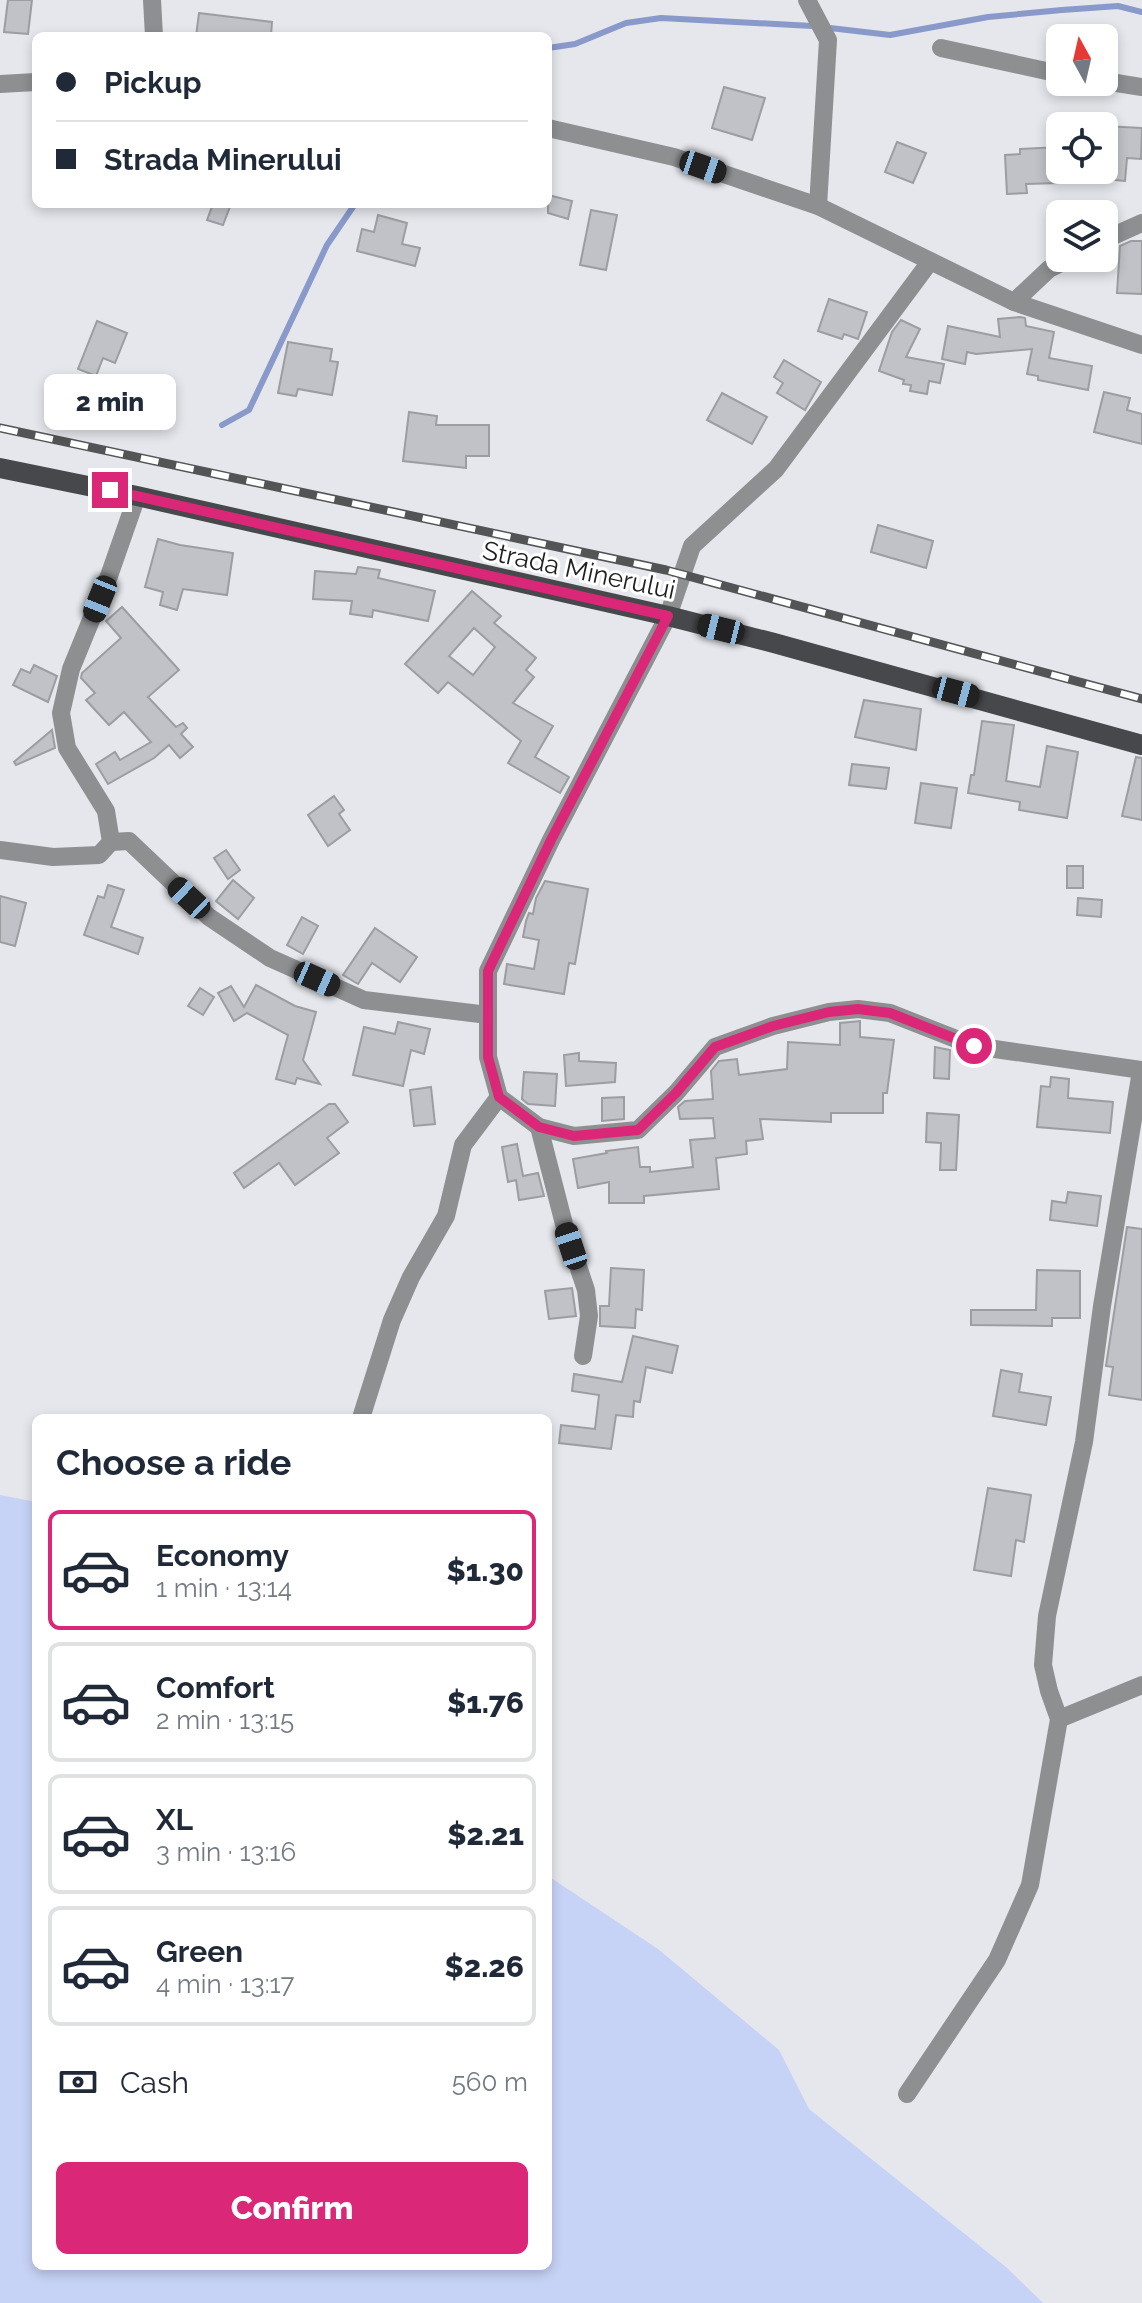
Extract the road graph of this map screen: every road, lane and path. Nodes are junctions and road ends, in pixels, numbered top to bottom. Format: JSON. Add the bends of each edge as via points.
{"nodes":[{"id":1,"x":152,"y":0,"type":"edge"},
{"id":2,"x":807,"y":0,"type":"edge"},
{"id":3,"x":154,"y":32,"type":"edge"},
{"id":4,"x":941,"y":48,"type":"dead end"},
{"id":5,"x":1046,"y":71,"type":"edge"},
{"id":6,"x":32,"y":82,"type":"edge"},
{"id":7,"x":1118,"y":83,"type":"edge"},
{"id":8,"x":0,"y":84,"type":"edge"},
{"id":9,"x":1142,"y":87,"type":"edge"},
{"id":10,"x":552,"y":129,"type":"edge"},
{"id":11,"x":818,"y":206,"type":"junction"},
{"id":12,"x":1142,"y":223,"type":"edge"},
{"id":13,"x":1118,"y":234,"type":"edge"},
{"id":14,"x":929,"y":263,"type":"junction"},
{"id":15,"x":1046,"y":272,"type":"edge"},
{"id":16,"x":1014,"y":302,"type":"junction"},
{"id":17,"x":1142,"y":345,"type":"edge"},
{"id":18,"x":0,"y":468,"type":"edge"},
{"id":19,"x":137,"y":496,"type":"junction"},
{"id":20,"x":668,"y":616,"type":"junction"},
{"id":21,"x":1142,"y":745,"type":"edge"},
{"id":22,"x":111,"y":842,"type":"junction"},
{"id":23,"x":0,"y":850,"type":"edge"},
{"id":24,"x":488,"y":1015,"type":"junction"},
{"id":25,"x":1142,"y":1070,"type":"edge"},
{"id":26,"x":499,"y":1097,"type":"junction"},
{"id":27,"x":539,"y":1127,"type":"junction"},
{"id":28,"x":583,"y":1356,"type":"dead end"},
{"id":29,"x":362,"y":1414,"type":"edge"},
{"id":30,"x":1142,"y":1685,"type":"edge"},
{"id":31,"x":1059,"y":1719,"type":"junction"},
{"id":32,"x":907,"y":2094,"type":"dead end"}],
"edges":[{"from":1,"to":3,"type":"street"},
{"from":2,"to":11,"type":"street","via":[[828,40]]},
{"from":4,"to":5,"type":"street"},
{"from":6,"to":8,"type":"street"},
{"from":7,"to":9,"type":"street"},
{"from":10,"to":11,"type":"street","via":[[674,157]]},
{"from":11,"to":14,"type":"street"},
{"from":12,"to":13,"type":"street"},
{"from":14,"to":16,"type":"street"},
{"from":14,"to":20,"type":"street","via":[[776,469],[692,546]]},
{"from":15,"to":16,"type":"street"},
{"from":16,"to":17,"type":"street"},
{"from":18,"to":19,"type":"main road","name":"Strada Minerului"},
{"from":19,"to":20,"type":"main road","name":"Strada Minerului"},
{"from":19,"to":22,"type":"street","via":[[71,669],[61,713],[67,748],[106,811]]},
{"from":20,"to":21,"type":"main road","name":"Strada Minerului"},
{"from":20,"to":24,"type":"street","via":[[488,971]]},
{"from":22,"to":23,"type":"street","via":[[99,855],[53,857]]},
{"from":22,"to":24,"type":"street","via":[[129,841],[209,917],[270,958],[364,1000]]},
{"from":24,"to":26,"type":"street","via":[[488,1057]]},
{"from":25,"to":27,"type":"street","via":[[974,1046],[890,1013],[858,1009],[773,1026],[715,1047],[638,1130],[574,1136]]},
{"from":25,"to":31,"type":"street","via":[[1084,1442],[1043,1643],[1043,1665]]},
{"from":26,"to":27,"type":"street"},
{"from":26,"to":29,"type":"street","via":[[463,1145],[446,1216],[392,1320]]},
{"from":27,"to":28,"type":"street","via":[[586,1290],[589,1316]]},
{"from":30,"to":31,"type":"street"},
{"from":31,"to":32,"type":"street","via":[[1030,1885],[997,1960]]}]}
